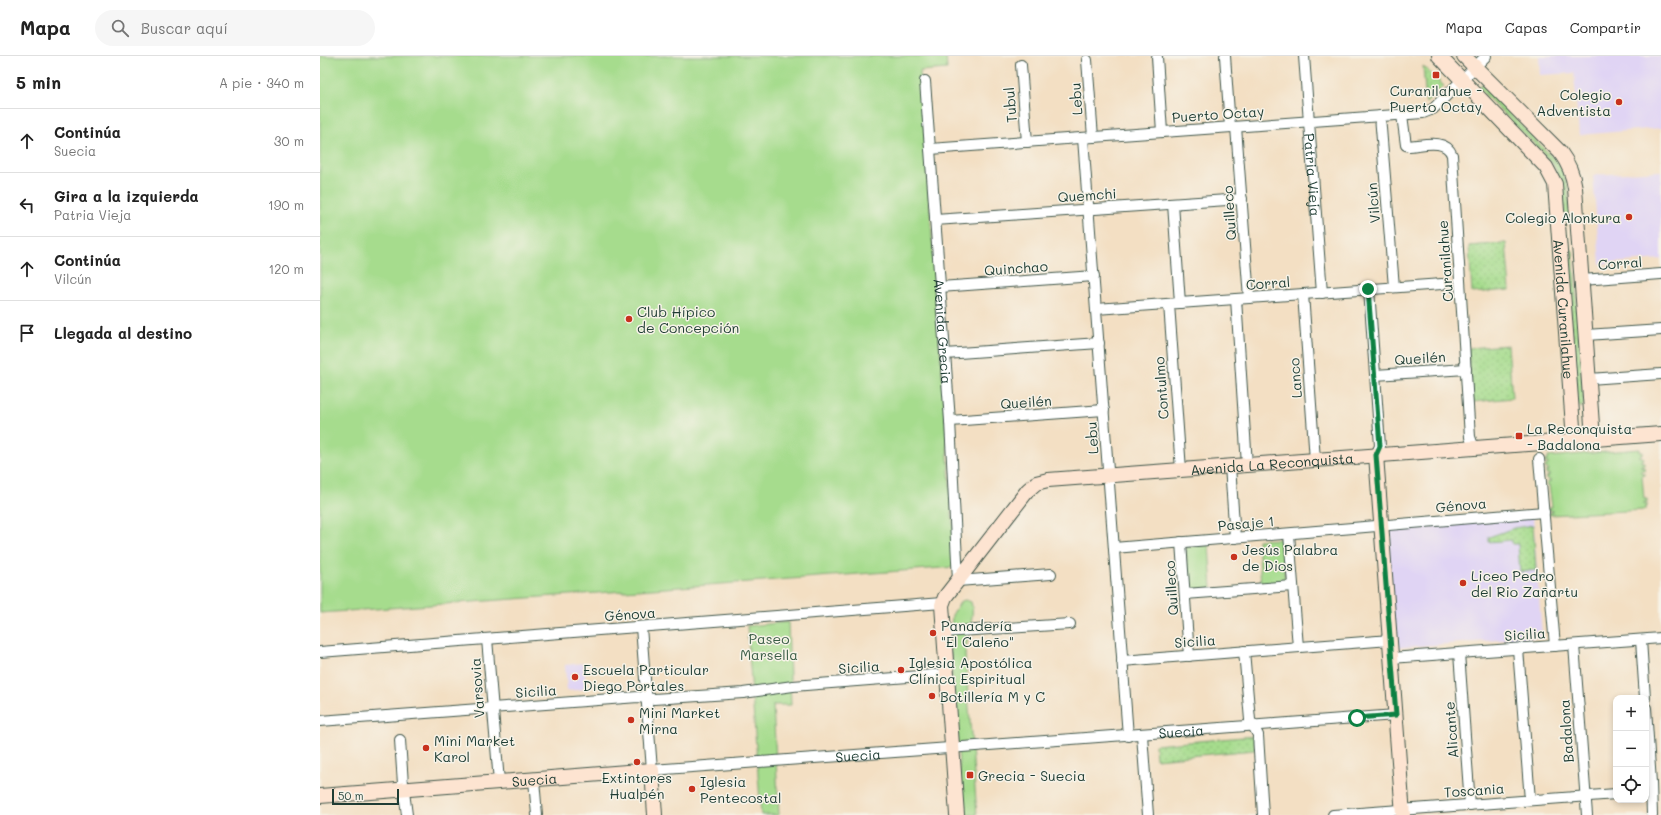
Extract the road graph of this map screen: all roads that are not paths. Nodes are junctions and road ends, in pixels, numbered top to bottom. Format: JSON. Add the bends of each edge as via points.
{"nodes":[{"id":1,"x":1225,"y":56,"type":"edge"},
{"id":2,"x":1304,"y":56,"type":"edge"},
{"id":3,"x":1439,"y":56,"type":"edge"},
{"id":4,"x":1464,"y":56,"type":"edge"},
{"id":5,"x":1486,"y":56,"type":"edge"},
{"id":6,"x":1157,"y":57,"type":"dead end"},
{"id":7,"x":1087,"y":60,"type":"dead end"},
{"id":8,"x":1021,"y":65,"type":"dead end"},
{"id":9,"x":1475,"y":67,"type":"junction"},
{"id":10,"x":1462,"y":80,"type":"junction"},
{"id":11,"x":925,"y":81,"type":"dead end"},
{"id":12,"x":1402,"y":115,"type":"junction"},
{"id":13,"x":1380,"y":116,"type":"junction"},
{"id":14,"x":1309,"y":121,"type":"junction"},
{"id":15,"x":1233,"y":127,"type":"junction"},
{"id":16,"x":1162,"y":132,"type":"junction"},
{"id":17,"x":1088,"y":137,"type":"junction"},
{"id":18,"x":1027,"y":142,"type":"junction"},
{"id":19,"x":930,"y":149,"type":"junction"},
{"id":20,"x":1242,"y":199,"type":"junction"},
{"id":21,"x":1172,"y":204,"type":"junction"},
{"id":22,"x":1089,"y":209,"type":"junction"},
{"id":23,"x":935,"y":220,"type":"junction"},
{"id":24,"x":1579,"y":243,"type":"junction"},
{"id":25,"x":1560,"y":244,"type":"junction"},
{"id":26,"x":1661,"y":274,"type":"edge"},
{"id":27,"x":1094,"y":276,"type":"junction"},
{"id":28,"x":1582,"y":280,"type":"junction"},
{"id":29,"x":1442,"y":284,"type":"dead end"},
{"id":30,"x":1394,"y":287,"type":"junction"},
{"id":31,"x":940,"y":288,"type":"junction"},
{"id":32,"x":1368,"y":289,"type":"junction"},
{"id":33,"x":1322,"y":293,"type":"junction"},
{"id":34,"x":1303,"y":294,"type":"junction"},
{"id":35,"x":1249,"y":298,"type":"junction"},
{"id":36,"x":1236,"y":299,"type":"junction"},
{"id":37,"x":1180,"y":303,"type":"junction"},
{"id":38,"x":1169,"y":304,"type":"junction"},
{"id":39,"x":1096,"y":309,"type":"junction"},
{"id":40,"x":1661,"y":330,"type":"edge"},
{"id":41,"x":1586,"y":335,"type":"junction"},
{"id":42,"x":1098,"y":343,"type":"junction"},
{"id":43,"x":945,"y":354,"type":"junction"},
{"id":44,"x":1466,"y":369,"type":"junction"},
{"id":45,"x":1661,"y":374,"type":"edge"},
{"id":46,"x":1375,"y":375,"type":"junction"},
{"id":47,"x":1589,"y":379,"type":"junction"},
{"id":48,"x":1104,"y":410,"type":"junction"},
{"id":49,"x":950,"y":421,"type":"junction"},
{"id":50,"x":1661,"y":434,"type":"edge"},
{"id":51,"x":1593,"y":439,"type":"junction"},
{"id":52,"x":1574,"y":440,"type":"junction"},
{"id":53,"x":1474,"y":448,"type":"junction"},
{"id":54,"x":1376,"y":455,"type":"junction"},
{"id":55,"x":1315,"y":460,"type":"junction"},
{"id":56,"x":1539,"y":460,"type":"dead end"},
{"id":57,"x":1247,"y":465,"type":"junction"},
{"id":58,"x":1230,"y":466,"type":"junction"},
{"id":59,"x":1181,"y":470,"type":"junction"},
{"id":60,"x":1108,"y":475,"type":"junction"},
{"id":61,"x":1544,"y":512,"type":"junction"},
{"id":62,"x":1382,"y":526,"type":"junction"},
{"id":63,"x":1289,"y":534,"type":"junction"},
{"id":64,"x":1236,"y":538,"type":"junction"},
{"id":65,"x":1181,"y":542,"type":"junction"},
{"id":66,"x":1114,"y":548,"type":"junction"},
{"id":67,"x":1051,"y":574,"type":"dead end"},
{"id":68,"x":958,"y":581,"type":"junction"},
{"id":69,"x":1294,"y":586,"type":"junction"},
{"id":70,"x":1185,"y":594,"type":"junction"},
{"id":71,"x":942,"y":603,"type":"junction"},
{"id":72,"x":1070,"y":624,"type":"dead end"},
{"id":73,"x":641,"y":627,"type":"junction"},
{"id":74,"x":943,"y":632,"type":"junction"},
{"id":75,"x":1661,"y":638,"type":"edge"},
{"id":76,"x":487,"y":639,"type":"junction"},
{"id":77,"x":1390,"y":640,"type":"junction"},
{"id":78,"x":1641,"y":640,"type":"junction"},
{"id":79,"x":1574,"y":645,"type":"junction"},
{"id":80,"x":1555,"y":646,"type":"junction"},
{"id":81,"x":1298,"y":647,"type":"junction"},
{"id":82,"x":1518,"y":649,"type":"junction"},
{"id":83,"x":1244,"y":651,"type":"junction"},
{"id":84,"x":320,"y":652,"type":"edge"},
{"id":85,"x":1459,"y":653,"type":"junction"},
{"id":86,"x":1190,"y":656,"type":"junction"},
{"id":87,"x":1392,"y":658,"type":"junction"},
{"id":88,"x":1122,"y":661,"type":"junction"},
{"id":89,"x":946,"y":674,"type":"junction"},
{"id":90,"x":1645,"y":695,"type":"edge"},
{"id":91,"x":646,"y":698,"type":"junction"},
{"id":92,"x":493,"y":708,"type":"junction"},
{"id":93,"x":1396,"y":715,"type":"junction"},
{"id":94,"x":320,"y":721,"type":"edge"},
{"id":95,"x":1254,"y":726,"type":"junction"},
{"id":96,"x":1648,"y":731,"type":"edge"},
{"id":97,"x":1142,"y":735,"type":"junction"},
{"id":98,"x":1128,"y":736,"type":"junction"},
{"id":99,"x":400,"y":740,"type":"dead end"},
{"id":100,"x":952,"y":749,"type":"junction"},
{"id":101,"x":652,"y":770,"type":"junction"},
{"id":102,"x":534,"y":780,"type":"junction"},
{"id":103,"x":498,"y":782,"type":"junction"},
{"id":104,"x":404,"y":789,"type":"junction"},
{"id":105,"x":1653,"y":791,"type":"edge"},
{"id":106,"x":1613,"y":794,"type":"edge"},
{"id":107,"x":320,"y":796,"type":"edge"},
{"id":108,"x":1585,"y":796,"type":"junction"},
{"id":109,"x":1530,"y":800,"type":"junction"},
{"id":110,"x":1470,"y":805,"type":"junction"},
{"id":111,"x":1403,"y":812,"type":"edge"},
{"id":112,"x":407,"y":815,"type":"edge"},
{"id":113,"x":537,"y":815,"type":"edge"},
{"id":114,"x":655,"y":815,"type":"edge"},
{"id":115,"x":957,"y":815,"type":"edge"},
{"id":116,"x":1148,"y":815,"type":"edge"},
{"id":117,"x":1263,"y":815,"type":"edge"},
{"id":118,"x":1333,"y":815,"type":"edge"},
{"id":119,"x":1587,"y":815,"type":"edge"},
{"id":120,"x":1652,"y":815,"type":"edge"}],
"edges":[{"from":1,"to":15,"type":"street","name":"Quilleco"},
{"from":2,"to":14,"type":"street","name":"Patria Vieja"},
{"from":3,"to":10,"type":"main road","name":"Avenida Curanilahue"},
{"from":4,"to":9,"type":"main road","name":"Avenida Curanilahue"},
{"from":5,"to":9,"type":"street","name":"Puerto Octay"},
{"from":6,"to":16,"type":"street"},
{"from":7,"to":17,"type":"street","name":"Lebu"},
{"from":8,"to":18,"type":"street","name":"Tubul"},
{"from":9,"to":10,"type":"street","name":"Puerto Octay"},
{"from":9,"to":24,"type":"main road","name":"Avenida Curanilahue","via":[[1568,163],[1574,181]]},
{"from":10,"to":12,"type":"street","name":"Puerto Octay","via":[[1430,111]]},
{"from":10,"to":25,"type":"main road","name":"Avenida Curanilahue","via":[[1550,172],[1556,190]]},
{"from":11,"to":19,"type":"street","name":"Avenida Grecia"},
{"from":12,"to":13,"type":"street","name":"Puerto Octay"},
{"from":12,"to":44,"type":"street","name":"Curanilahue","via":[[1406,145],[1442,144],[1450,149],[1452,155]]},
{"from":13,"to":14,"type":"street","name":"Puerto Octay"},
{"from":13,"to":30,"type":"street","name":"Vilcún"},
{"from":14,"to":15,"type":"street","name":"Puerto Octay"},
{"from":14,"to":33,"type":"street","name":"Patria Vieja"},
{"from":15,"to":16,"type":"street","name":"Puerto Octay"},
{"from":15,"to":20,"type":"street","name":"Quilleco"},
{"from":16,"to":17,"type":"street","name":"Puerto Octay"},
{"from":17,"to":18,"type":"street","name":"Puerto Octay"},
{"from":17,"to":22,"type":"street","name":"Lebu"},
{"from":18,"to":19,"type":"street","name":"Puerto Octay"},
{"from":19,"to":23,"type":"street","name":"Avenida Grecia"},
{"from":20,"to":21,"type":"street","name":"Quemchi"},
{"from":20,"to":35,"type":"street","name":"Quilleco"},
{"from":21,"to":22,"type":"street","name":"Quemchi"},
{"from":21,"to":37,"type":"street"},
{"from":22,"to":23,"type":"street","name":"Quemchi"},
{"from":22,"to":27,"type":"street","name":"Lebu"},
{"from":23,"to":31,"type":"street","name":"Avenida Grecia"},
{"from":24,"to":25,"type":"main road"},
{"from":24,"to":28,"type":"main road","name":"Avenida Curanilahue"},
{"from":25,"to":52,"type":"main road","name":"Avenida Curanilahue"},
{"from":26,"to":28,"type":"street","name":"Corral"},
{"from":27,"to":31,"type":"street","name":"Quinchao"},
{"from":27,"to":39,"type":"street","name":"Lebu"},
{"from":28,"to":41,"type":"main road","name":"Avenida Curanilahue"},
{"from":29,"to":30,"type":"street","name":"Corral"},
{"from":30,"to":32,"type":"street","name":"Corral"},
{"from":31,"to":43,"type":"street","name":"Avenida Grecia"},
{"from":32,"to":33,"type":"street","name":"Corral"},
{"from":32,"to":46,"type":"street"},
{"from":33,"to":34,"type":"street","name":"Corral"},
{"from":34,"to":35,"type":"street","name":"Corral"},
{"from":34,"to":55,"type":"street","name":"Lanco"},
{"from":35,"to":36,"type":"street","name":"Corral"},
{"from":36,"to":37,"type":"street","name":"Corral"},
{"from":36,"to":57,"type":"street"},
{"from":37,"to":38,"type":"street","name":"Corral"},
{"from":38,"to":39,"type":"street","name":"Corral"},
{"from":38,"to":59,"type":"street","name":"Contulmo"},
{"from":39,"to":42,"type":"street","name":"Lebu"},
{"from":40,"to":41,"type":"street"},
{"from":41,"to":47,"type":"main road","name":"Avenida Curanilahue"},
{"from":42,"to":43,"type":"street"},
{"from":42,"to":48,"type":"street","name":"Lebu"},
{"from":43,"to":49,"type":"street","name":"Avenida Grecia"},
{"from":44,"to":46,"type":"street","name":"Queilén"},
{"from":44,"to":53,"type":"street","name":"Curanilahue","via":[[1470,437]]},
{"from":45,"to":47,"type":"street"},
{"from":46,"to":54,"type":"street","via":[[1380,446]]},
{"from":47,"to":51,"type":"main road","name":"Avenida Curanilahue"},
{"from":48,"to":49,"type":"street","name":"Queilén"},
{"from":48,"to":60,"type":"street","name":"Lebu"},
{"from":49,"to":68,"type":"street","name":"Avenida Grecia"},
{"from":50,"to":51,"type":"main road","name":"Avenida La Reconquista"},
{"from":51,"to":52,"type":"main road","name":"Avenida La Reconquista"},
{"from":52,"to":53,"type":"main road","name":"Avenida La Reconquista"},
{"from":53,"to":54,"type":"main road","name":"Avenida La Reconquista"},
{"from":54,"to":55,"type":"main road","name":"Avenida La Reconquista"},
{"from":54,"to":62,"type":"main road"},
{"from":55,"to":57,"type":"main road","name":"Avenida La Reconquista"},
{"from":56,"to":61,"type":"street"},
{"from":57,"to":58,"type":"main road","name":"Avenida La Reconquista"},
{"from":58,"to":59,"type":"main road","name":"Avenida La Reconquista"},
{"from":58,"to":64,"type":"street"},
{"from":59,"to":60,"type":"main road","name":"Avenida La Reconquista"},
{"from":60,"to":66,"type":"street","name":"Lebu"},
{"from":60,"to":68,"type":"main road","name":"Avenida La Reconquista","via":[[1044,480],[1036,483]]},
{"from":61,"to":62,"type":"street","name":"Génova"},
{"from":61,"to":80,"type":"street"},
{"from":62,"to":63,"type":"street","name":"Pasaje 1"},
{"from":62,"to":77,"type":"main road"},
{"from":63,"to":64,"type":"street","name":"Pasaje 1"},
{"from":63,"to":69,"type":"street"},
{"from":64,"to":65,"type":"street","name":"Pasaje 1"},
{"from":65,"to":66,"type":"street","name":"Pasaje 1"},
{"from":65,"to":70,"type":"street","name":"Quilleco"},
{"from":66,"to":88,"type":"street","name":"Lebu"},
{"from":67,"to":68,"type":"street"},
{"from":68,"to":71,"type":"main road","name":"Avenida La Reconquista"},
{"from":69,"to":70,"type":"street"},
{"from":69,"to":81,"type":"street"},
{"from":70,"to":86,"type":"street","name":"Quilleco"},
{"from":71,"to":73,"type":"street","name":"Génova"},
{"from":71,"to":74,"type":"main road"},
{"from":72,"to":74,"type":"street"},
{"from":73,"to":76,"type":"street","name":"Génova"},
{"from":73,"to":91,"type":"street"},
{"from":74,"to":89,"type":"main road"},
{"from":75,"to":78,"type":"street","name":"Sicilia"},
{"from":76,"to":84,"type":"street","name":"Génova"},
{"from":76,"to":92,"type":"street","name":"Varsovia"},
{"from":77,"to":81,"type":"street","name":"Sicilia"},
{"from":77,"to":87,"type":"main road"},
{"from":78,"to":79,"type":"street","name":"Sicilia"},
{"from":78,"to":90,"type":"street"},
{"from":79,"to":80,"type":"street","name":"Sicilia"},
{"from":79,"to":108,"type":"street","name":"Badalona"},
{"from":80,"to":82,"type":"street","name":"Sicilia"},
{"from":81,"to":83,"type":"street","name":"Sicilia"},
{"from":82,"to":85,"type":"street","name":"Sicilia"},
{"from":82,"to":109,"type":"street"},
{"from":83,"to":86,"type":"street","name":"Sicilia"},
{"from":83,"to":95,"type":"street","via":[[1250,720]]},
{"from":85,"to":87,"type":"street","name":"Sicilia"},
{"from":85,"to":110,"type":"street","name":"Alicante"},
{"from":86,"to":88,"type":"street","name":"Sicilia"},
{"from":87,"to":93,"type":"main road"},
{"from":88,"to":98,"type":"street","name":"Lebu"},
{"from":89,"to":91,"type":"street","name":"Sicilia","via":[[793,686],[743,693]]},
{"from":89,"to":100,"type":"main road"},
{"from":91,"to":92,"type":"street","name":"Sicilia"},
{"from":91,"to":101,"type":"street"},
{"from":92,"to":94,"type":"street","name":"Sicilia"},
{"from":92,"to":103,"type":"street","name":"Varsovia"},
{"from":93,"to":95,"type":"street","name":"Suecia"},
{"from":93,"to":111,"type":"main road"},
{"from":95,"to":97,"type":"street","name":"Suecia"},
{"from":95,"to":117,"type":"street","via":[[1258,735]]},
{"from":96,"to":105,"type":"street"},
{"from":97,"to":98,"type":"street","name":"Suecia"},
{"from":97,"to":116,"type":"street"},
{"from":98,"to":100,"type":"street","name":"Suecia"},
{"from":99,"to":104,"type":"street"},
{"from":100,"to":101,"type":"street","name":"Suecia"},
{"from":100,"to":115,"type":"main road"},
{"from":101,"to":102,"type":"main road","name":"Suecia"},
{"from":101,"to":114,"type":"main road"},
{"from":102,"to":103,"type":"main road","name":"Suecia"},
{"from":102,"to":113,"type":"street"},
{"from":103,"to":104,"type":"main road","name":"Suecia"},
{"from":104,"to":107,"type":"main road","name":"Suecia"},
{"from":104,"to":112,"type":"street"},
{"from":105,"to":120,"type":"street"},
{"from":106,"to":108,"type":"street","name":"Toscania"},
{"from":108,"to":109,"type":"street","name":"Toscania"},
{"from":108,"to":119,"type":"street","name":"Badalona"},
{"from":109,"to":110,"type":"street","name":"Toscania"},
{"from":110,"to":111,"type":"street","name":"Toscania"},
{"from":111,"to":118,"type":"street","name":"Toscania"}]}
